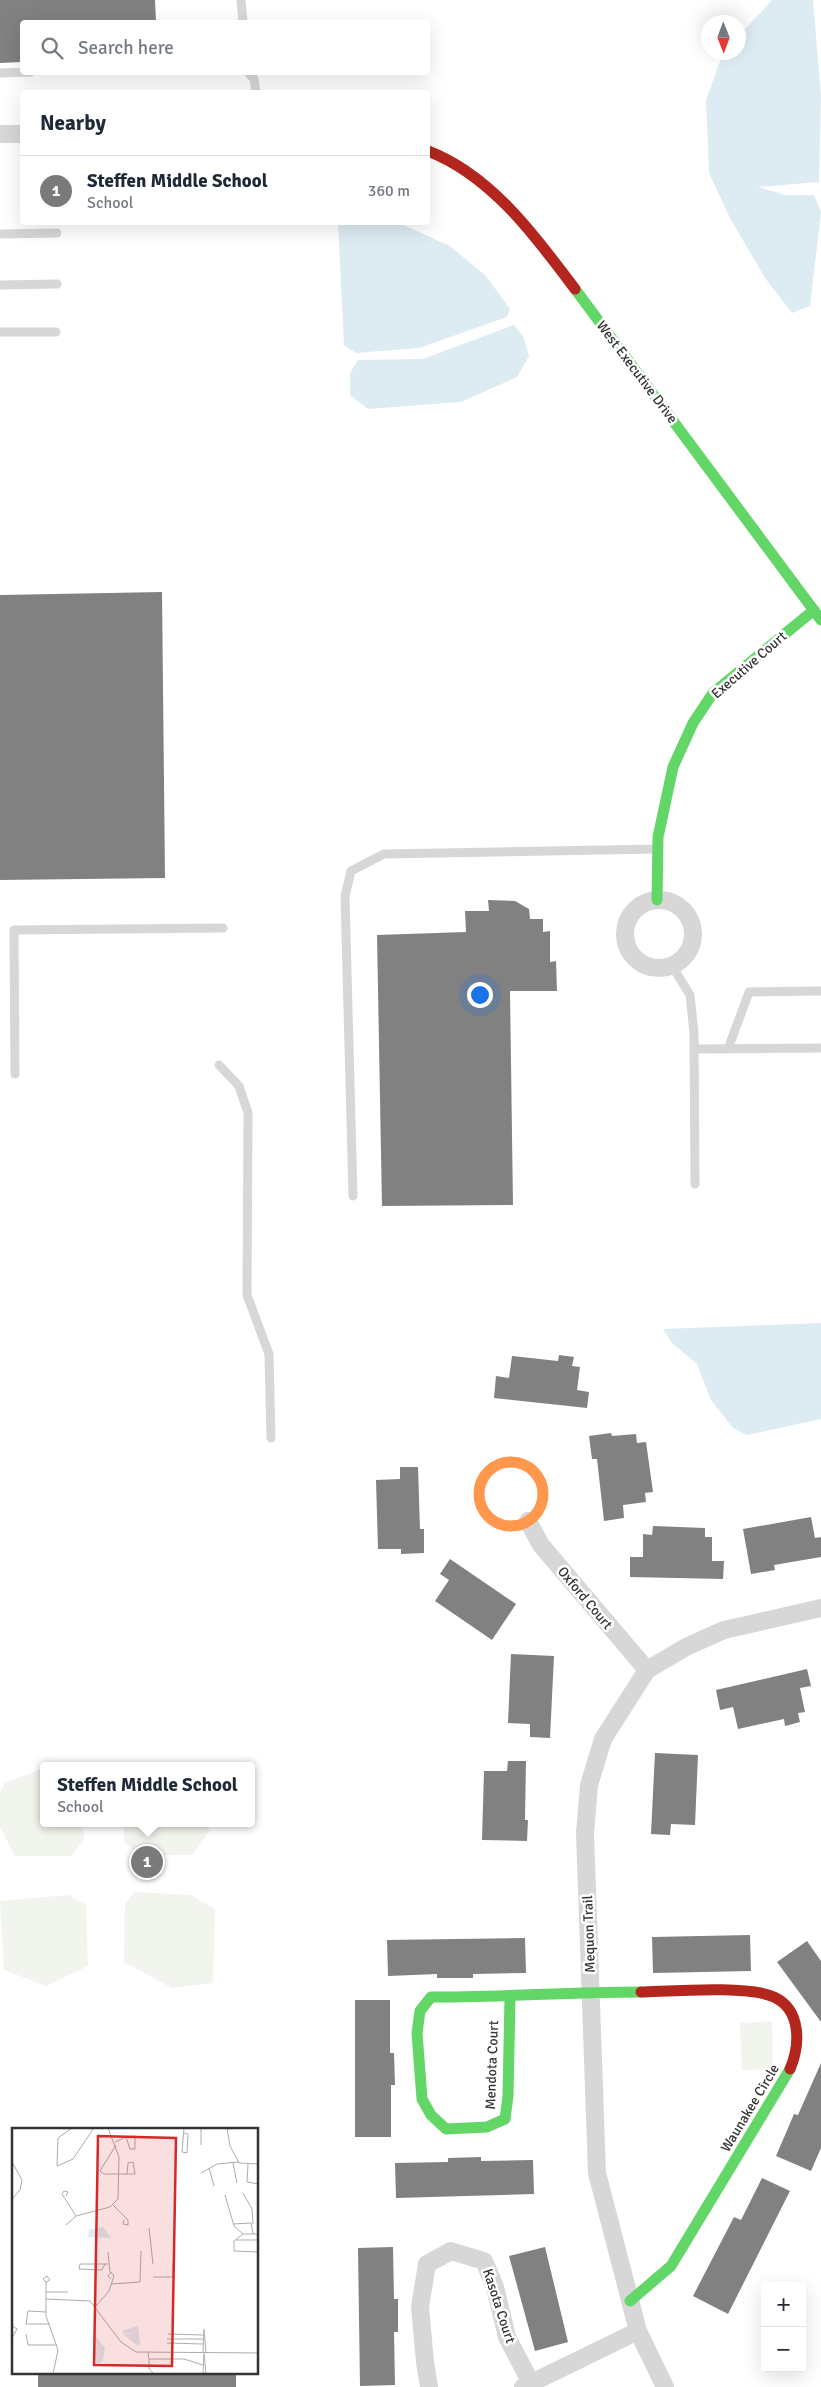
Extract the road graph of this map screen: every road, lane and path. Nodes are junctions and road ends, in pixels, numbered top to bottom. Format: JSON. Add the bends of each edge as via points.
{"nodes":[{"id":1,"x":241,"y":0,"type":"edge"},
{"id":2,"x":242,"y":20,"type":"edge"},
{"id":3,"x":20,"y":72,"type":"edge"},
{"id":4,"x":0,"y":73,"type":"edge"},
{"id":5,"x":251,"y":75,"type":"edge"},
{"id":6,"x":256,"y":90,"type":"edge"},
{"id":7,"x":0,"y":134,"type":"edge"},
{"id":8,"x":20,"y":134,"type":"edge"},
{"id":9,"x":430,"y":152,"type":"edge"},
{"id":10,"x":57,"y":233,"type":"dead end"},
{"id":11,"x":0,"y":234,"type":"edge"},
{"id":12,"x":0,"y":284,"type":"edge"},
{"id":13,"x":58,"y":284,"type":"dead end"},
{"id":14,"x":0,"y":332,"type":"edge"},
{"id":15,"x":56,"y":332,"type":"dead end"},
{"id":16,"x":814,"y":610,"type":"junction"},
{"id":17,"x":821,"y":620,"type":"edge"},
{"id":18,"x":658,"y":849,"type":"junction"},
{"id":19,"x":657,"y":900,"type":"junction"},
{"id":20,"x":223,"y":928,"type":"dead end"},
{"id":21,"x":672,"y":966,"type":"junction"},
{"id":22,"x":821,"y":991,"type":"edge"},
{"id":23,"x":821,"y":1048,"type":"edge"},
{"id":24,"x":694,"y":1049,"type":"junction"},
{"id":25,"x":728,"y":1049,"type":"junction"},
{"id":26,"x":219,"y":1065,"type":"dead end"},
{"id":27,"x":14,"y":1074,"type":"dead end"},
{"id":28,"x":695,"y":1184,"type":"dead end"},
{"id":29,"x":353,"y":1196,"type":"dead end"},
{"id":30,"x":272,"y":1438,"type":"dead end"},
{"id":31,"x":528,"y":1521,"type":"junction"},
{"id":32,"x":821,"y":1608,"type":"edge"},
{"id":33,"x":647,"y":1670,"type":"junction"},
{"id":34,"x":591,"y":1992,"type":"junction"},
{"id":35,"x":510,"y":1997,"type":"junction"},
{"id":36,"x":630,"y":2301,"type":"junction"},
{"id":37,"x":638,"y":2332,"type":"junction"},
{"id":38,"x":527,"y":2385,"type":"edge"},
{"id":39,"x":429,"y":2387,"type":"edge"},
{"id":40,"x":665,"y":2387,"type":"edge"}],
"edges":[{"from":1,"to":2,"type":"lane"},
{"from":3,"to":4,"type":"lane"},
{"from":5,"to":6,"type":"lane"},
{"from":7,"to":8,"type":"street"},
{"from":9,"to":16,"type":"street","name":"West Executive Drive","via":[[482,182],[540,242]]},
{"from":10,"to":11,"type":"lane"},
{"from":12,"to":13,"type":"lane"},
{"from":14,"to":15,"type":"lane"},
{"from":16,"to":17,"type":"street","name":"West Executive Drive"},
{"from":16,"to":18,"type":"street","name":"Executive Court","via":[[713,692],[672,767]]},
{"from":18,"to":19,"type":"street","name":"Executive Court"},
{"from":18,"to":29,"type":"lane","via":[[384,854],[351,871],[345,896]]},
{"from":19,"to":21,"type":"street","via":[[668,901],[686,912],[694,932],[688,952]]},
{"from":19,"to":21,"type":"street","via":[[645,903],[628,918],[625,942],[638,961],[648,967]]},
{"from":20,"to":27,"type":"lane","via":[[14,930]]},
{"from":21,"to":24,"type":"lane","via":[[690,995]]},
{"from":22,"to":25,"type":"lane","via":[[749,992]]},
{"from":23,"to":25,"type":"lane"},
{"from":24,"to":25,"type":"lane"},
{"from":24,"to":28,"type":"lane"},
{"from":26,"to":30,"type":"lane","via":[[239,1086],[248,1113],[247,1295],[269,1354]]},
{"from":31,"to":31,"type":"street","via":[[541,1506],[542,1486],[538,1477],[522,1464],[507,1463],[493,1468],[485,1475],[479,1496],[488,1516],[507,1526]]},
{"from":31,"to":33,"type":"street","name":"Oxford Court","via":[[541,1545]]},
{"from":32,"to":33,"type":"street","name":"Mequon Trail","via":[[724,1630]]},
{"from":33,"to":34,"type":"street","name":"Mequon Trail","via":[[603,1739],[589,1784],[585,1833]]},
{"from":34,"to":35,"type":"street","name":"Mendota Court"},
{"from":34,"to":36,"type":"street","name":"Mequon Trail","via":[[598,2173]]},
{"from":34,"to":36,"type":"street","name":"Waunakee Circle","via":[[754,1991],[776,1998],[796,2024],[798,2040],[791,2068],[671,2266]]},
{"from":35,"to":35,"type":"street","name":"Mendota Court","via":[[431,1997],[420,2011],[417,2033],[422,2099],[431,2115],[446,2129],[487,2127],[505,2119]]},
{"from":36,"to":37,"type":"street","name":"Mequon Trail"},
{"from":37,"to":38,"type":"street","name":"Kasota Court"},
{"from":37,"to":40,"type":"street","name":"Mequon Trail"},
{"from":38,"to":39,"type":"street","name":"Kasota Court","via":[[507,2338],[495,2287],[484,2261],[452,2251],[426,2264],[420,2307]]}]}
